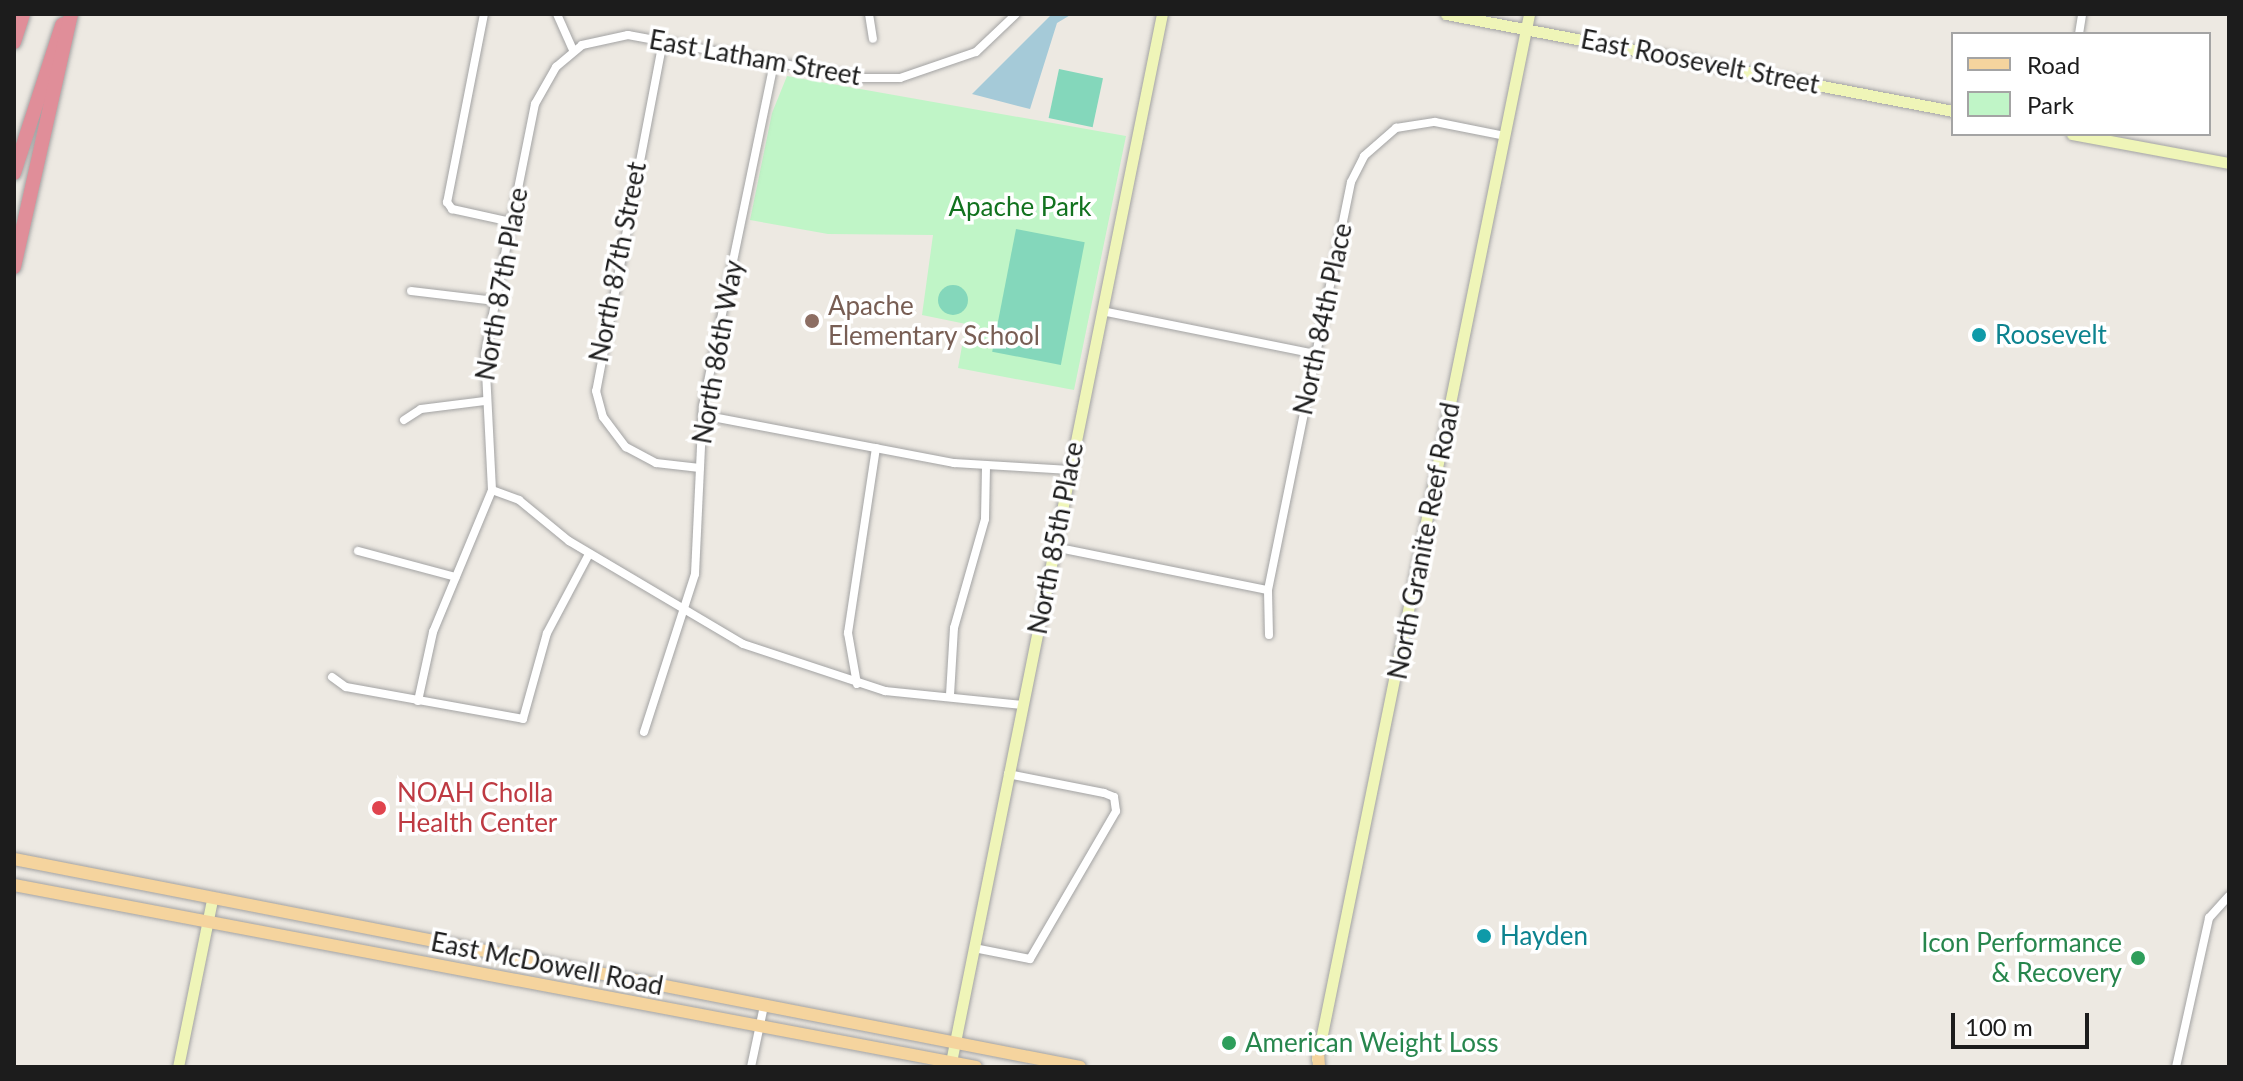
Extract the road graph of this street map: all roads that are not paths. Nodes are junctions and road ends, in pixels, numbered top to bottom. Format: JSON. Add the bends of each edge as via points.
{"nodes":[{"id":1,"x":23,"y":14,"type":"edge"},
{"id":2,"x":69,"y":14,"type":"edge"},
{"id":3,"x":484,"y":14,"type":"edge"},
{"id":4,"x":557,"y":14,"type":"edge"},
{"id":5,"x":869,"y":14,"type":"edge"},
{"id":6,"x":1015,"y":14,"type":"edge"},
{"id":7,"x":1162,"y":14,"type":"edge"},
{"id":8,"x":1446,"y":14,"type":"edge"},
{"id":9,"x":1529,"y":14,"type":"edge"},
{"id":10,"x":1526,"y":29,"type":"junction"},
{"id":11,"x":873,"y":39,"type":"dead end"},
{"id":12,"x":663,"y":41,"type":"junction"},
{"id":13,"x":14,"y":42,"type":"edge"},
{"id":14,"x":573,"y":50,"type":"junction"},
{"id":15,"x":774,"y":62,"type":"junction"},
{"id":16,"x":1951,"y":111,"type":"edge"},
{"id":17,"x":1505,"y":136,"type":"junction"},
{"id":18,"x":2083,"y":136,"type":"edge"},
{"id":19,"x":2229,"y":163,"type":"edge"},
{"id":20,"x":14,"y":173,"type":"edge"},
{"id":21,"x":511,"y":222,"type":"junction"},
{"id":22,"x":14,"y":267,"type":"edge"},
{"id":23,"x":411,"y":291,"type":"dead end"},
{"id":24,"x":495,"y":301,"type":"junction"},
{"id":25,"x":1102,"y":311,"type":"junction"},
{"id":26,"x":1315,"y":354,"type":"junction"},
{"id":27,"x":484,"y":401,"type":"junction"},
{"id":28,"x":702,"y":415,"type":"junction"},
{"id":29,"x":404,"y":420,"type":"dead end"},
{"id":30,"x":876,"y":448,"type":"junction"},
{"id":31,"x":986,"y":465,"type":"junction"},
{"id":32,"x":700,"y":468,"type":"junction"},
{"id":33,"x":1070,"y":470,"type":"junction"},
{"id":34,"x":492,"y":490,"type":"junction"},
{"id":35,"x":1054,"y":547,"type":"junction"},
{"id":36,"x":358,"y":551,"type":"dead end"},
{"id":37,"x":589,"y":554,"type":"junction"},
{"id":38,"x":456,"y":577,"type":"junction"},
{"id":39,"x":1268,"y":590,"type":"junction"},
{"id":40,"x":682,"y":611,"type":"junction"},
{"id":41,"x":1269,"y":635,"type":"dead end"},
{"id":42,"x":332,"y":677,"type":"dead end"},
{"id":43,"x":857,"y":684,"type":"junction"},
{"id":44,"x":950,"y":695,"type":"junction"},
{"id":45,"x":418,"y":701,"type":"junction"},
{"id":46,"x":1022,"y":705,"type":"junction"},
{"id":47,"x":644,"y":732,"type":"dead end"},
{"id":48,"x":1008,"y":774,"type":"junction"},
{"id":49,"x":14,"y":859,"type":"edge"},
{"id":50,"x":14,"y":885,"type":"edge"},
{"id":51,"x":2229,"y":896,"type":"edge"},
{"id":52,"x":212,"y":900,"type":"junction"},
{"id":53,"x":208,"y":920,"type":"junction"},
{"id":54,"x":453,"y":946,"type":"junction"},
{"id":55,"x":974,"y":948,"type":"junction"},
{"id":56,"x":449,"y":966,"type":"junction"},
{"id":57,"x":645,"y":983,"type":"junction"},
{"id":58,"x":642,"y":1003,"type":"junction"},
{"id":59,"x":764,"y":1006,"type":"junction"},
{"id":60,"x":760,"y":1026,"type":"junction"},
{"id":61,"x":955,"y":1043,"type":"junction"},
{"id":62,"x":1318,"y":1052,"type":"joint"},
{"id":63,"x":951,"y":1062,"type":"junction"},
{"id":64,"x":178,"y":1067,"type":"edge"},
{"id":65,"x":751,"y":1067,"type":"edge"},
{"id":66,"x":976,"y":1067,"type":"edge"},
{"id":67,"x":1079,"y":1067,"type":"edge"},
{"id":68,"x":1317,"y":1067,"type":"edge"},
{"id":69,"x":2176,"y":1067,"type":"edge"}],
"edges":[{"from":1,"to":13,"type":"highway"},
{"from":2,"to":20,"type":"highway"},
{"from":2,"to":22,"type":"highway"},
{"from":3,"to":21,"type":"street","via":[[448,206]]},
{"from":4,"to":14,"type":"street"},
{"from":5,"to":11,"type":"street"},
{"from":6,"to":15,"type":"street","name":"East Latham Street","via":[[976,52],[919,75],[859,78]]},
{"from":7,"to":25,"type":"street","name":"North 85th Place"},
{"from":8,"to":10,"type":"street","name":"East Roosevelt Street"},
{"from":9,"to":10,"type":"street","name":"North Granite Reef Road"},
{"from":10,"to":16,"type":"street","name":"East Roosevelt Street"},
{"from":10,"to":17,"type":"street","name":"North Granite Reef Road"},
{"from":12,"to":14,"type":"street","name":"East Latham Street","via":[[611,36]]},
{"from":12,"to":15,"type":"street","name":"East Latham Street"},
{"from":12,"to":32,"type":"street","name":"North 87th Street","via":[[596,391],[603,417],[626,447],[656,463]]},
{"from":14,"to":21,"type":"street","name":"North 87th Place","via":[[539,92]]},
{"from":15,"to":28,"type":"street","name":"North 86th Way"},
{"from":17,"to":26,"type":"street","name":"North 84th Place","via":[[1413,122],[1396,128],[1364,156],[1351,182]]},
{"from":17,"to":62,"type":"street","name":"North Granite Reef Road"},
{"from":18,"to":19,"type":"street"},
{"from":21,"to":24,"type":"street","name":"North 87th Place"},
{"from":23,"to":24,"type":"street"},
{"from":24,"to":27,"type":"street","name":"North 87th Place"},
{"from":25,"to":26,"type":"street"},
{"from":25,"to":33,"type":"street","name":"North 85th Place"},
{"from":26,"to":39,"type":"street","name":"North 84th Place"},
{"from":27,"to":29,"type":"street","via":[[421,409]]},
{"from":27,"to":34,"type":"street","name":"North 87th Place"},
{"from":28,"to":30,"type":"street"},
{"from":28,"to":32,"type":"street","name":"North 86th Way"},
{"from":30,"to":31,"type":"street"},
{"from":30,"to":43,"type":"street","via":[[848,633]]},
{"from":31,"to":33,"type":"street"},
{"from":31,"to":44,"type":"street","via":[[985,519],[954,628]]},
{"from":32,"to":40,"type":"street","name":"North 86th Way","via":[[697,562]]},
{"from":33,"to":35,"type":"street","name":"North 85th Place"},
{"from":34,"to":37,"type":"street","via":[[519,500]]},
{"from":34,"to":38,"type":"street","name":"North 87th Place"},
{"from":35,"to":39,"type":"street"},
{"from":35,"to":46,"type":"street","name":"North 85th Place"},
{"from":36,"to":38,"type":"street"},
{"from":37,"to":40,"type":"street"},
{"from":37,"to":45,"type":"street","via":[[547,633],[523,719]]},
{"from":38,"to":45,"type":"street","name":"North 87th Place","via":[[429,645]]},
{"from":39,"to":41,"type":"street","name":"North 84th Place"},
{"from":40,"to":43,"type":"street","via":[[743,644]]},
{"from":40,"to":47,"type":"street","name":"North 86th Way"},
{"from":42,"to":45,"type":"street","via":[[346,687]]},
{"from":43,"to":44,"type":"street"},
{"from":44,"to":46,"type":"street"},
{"from":46,"to":48,"type":"street","name":"North 85th Place"},
{"from":48,"to":55,"type":"street","name":"North 85th Place"},
{"from":48,"to":55,"type":"street","via":[[1114,797],[1116,811],[1030,959]]},
{"from":49,"to":52,"type":"main road","name":"East McDowell Road"},
{"from":50,"to":53,"type":"main road","name":"East McDowell Road"},
{"from":51,"to":69,"type":"street","via":[[2209,918]]},
{"from":52,"to":53,"type":"street"},
{"from":52,"to":54,"type":"main road","name":"East McDowell Road"},
{"from":53,"to":56,"type":"main road","name":"East McDowell Road"},
{"from":53,"to":64,"type":"street"},
{"from":54,"to":56,"type":"main road"},
{"from":54,"to":57,"type":"main road","name":"East McDowell Road"},
{"from":55,"to":61,"type":"street","name":"North 85th Place"},
{"from":56,"to":58,"type":"main road","name":"East McDowell Road"},
{"from":57,"to":58,"type":"main road"},
{"from":57,"to":59,"type":"main road","name":"East McDowell Road"},
{"from":58,"to":60,"type":"main road","name":"East McDowell Road"},
{"from":59,"to":60,"type":"street"},
{"from":59,"to":61,"type":"main road","name":"East McDowell Road"},
{"from":60,"to":63,"type":"main road","name":"East McDowell Road"},
{"from":60,"to":65,"type":"street"},
{"from":61,"to":63,"type":"street","name":"North 85th Place"},
{"from":61,"to":67,"type":"main road","name":"East McDowell Road"},
{"from":62,"to":68,"type":"main road"},
{"from":63,"to":66,"type":"main road","name":"East McDowell Road"}]}
